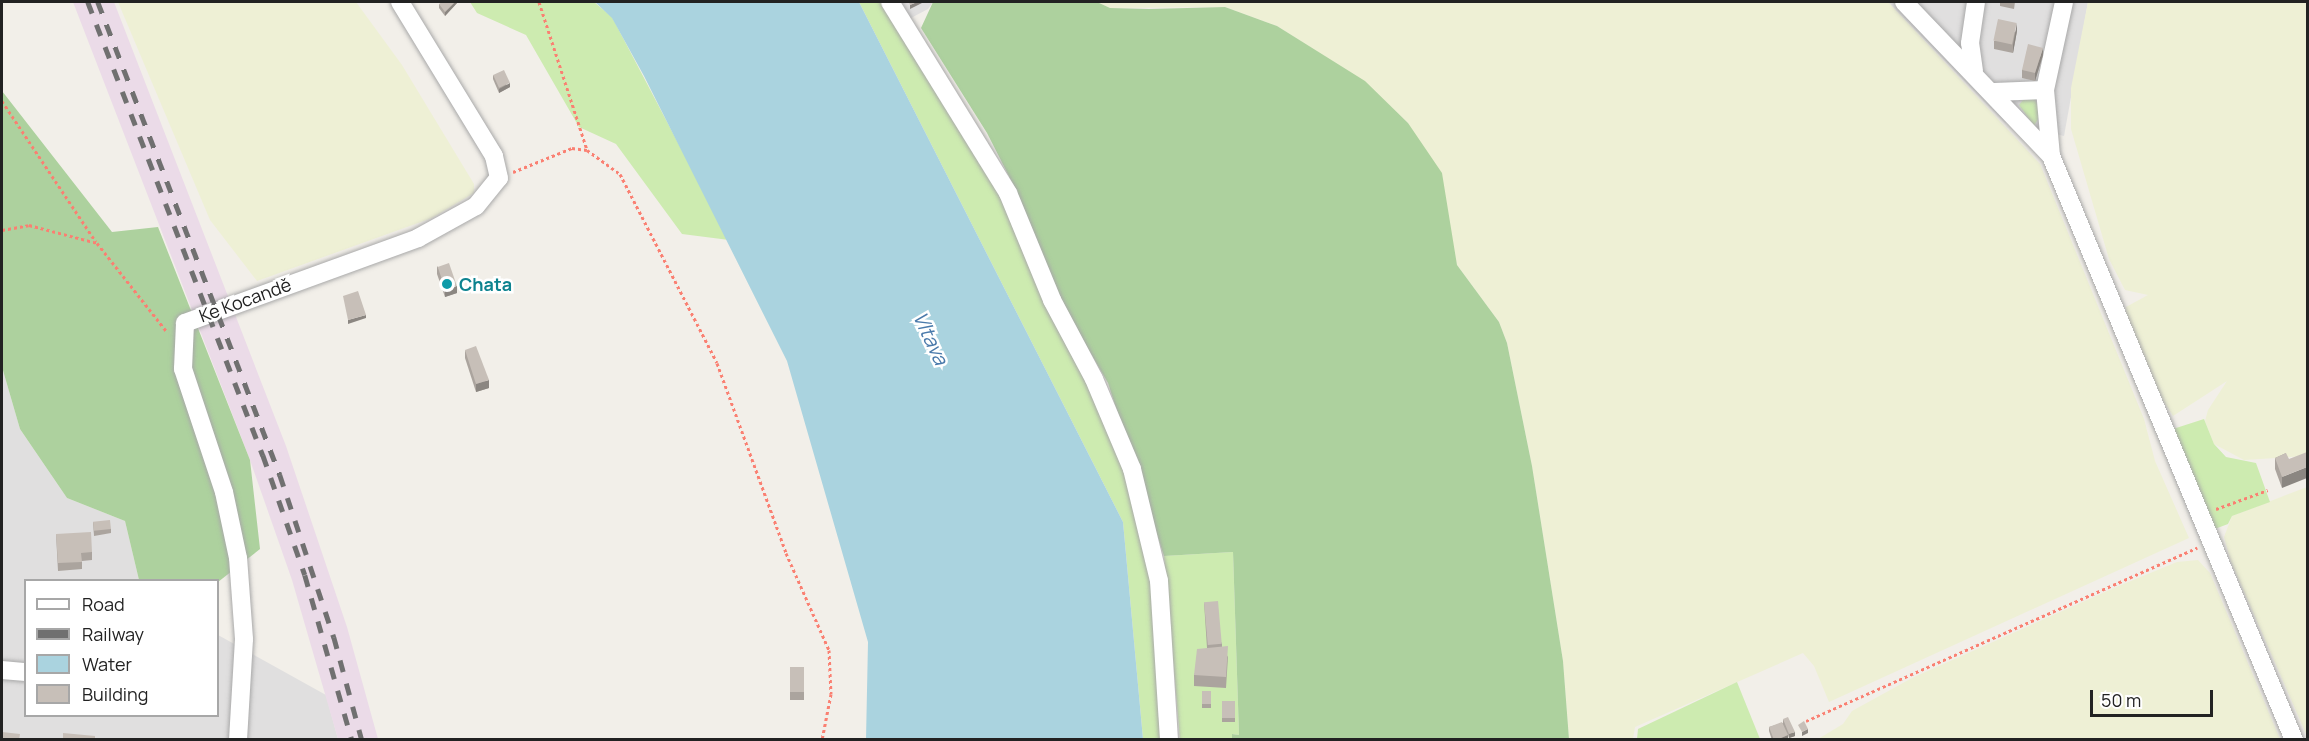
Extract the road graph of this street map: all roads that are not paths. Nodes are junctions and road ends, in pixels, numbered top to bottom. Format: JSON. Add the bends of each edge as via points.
{"nodes":[{"id":1,"x":400,"y":2,"type":"edge"},
{"id":2,"x":890,"y":2,"type":"edge"},
{"id":3,"x":1904,"y":2,"type":"edge"},
{"id":4,"x":1966,"y":2,"type":"edge"},
{"id":5,"x":2064,"y":2,"type":"edge"},
{"id":6,"x":1974,"y":10,"type":"edge"},
{"id":7,"x":1974,"y":71,"type":"junction"},
{"id":8,"x":2044,"y":90,"type":"junction"},
{"id":9,"x":1994,"y":92,"type":"junction"},
{"id":10,"x":2051,"y":156,"type":"junction"},
{"id":11,"x":2,"y":670,"type":"edge"},
{"id":12,"x":24,"y":672,"type":"edge"},
{"id":13,"x":238,"y":740,"type":"edge"},
{"id":14,"x":1169,"y":740,"type":"edge"},
{"id":15,"x":2294,"y":740,"type":"edge"}],
"edges":[{"from":1,"to":13,"type":"street","name":"Ke Kocandě","via":[[494,156],[499,178],[476,206],[418,238],[185,323],[183,369],[224,492],[238,558],[244,639]]},
{"from":2,"to":14,"type":"street","via":[[1008,193],[1052,300],[1094,379],[1132,469],[1159,581]]},
{"from":3,"to":7,"type":"street"},
{"from":4,"to":6,"type":"street"},
{"from":5,"to":8,"type":"street"},
{"from":6,"to":7,"type":"street","via":[[1970,43]]},
{"from":7,"to":9,"type":"street"},
{"from":8,"to":9,"type":"street"},
{"from":8,"to":10,"type":"street"},
{"from":9,"to":10,"type":"street"},
{"from":10,"to":15,"type":"street"},
{"from":11,"to":12,"type":"street"}]}
